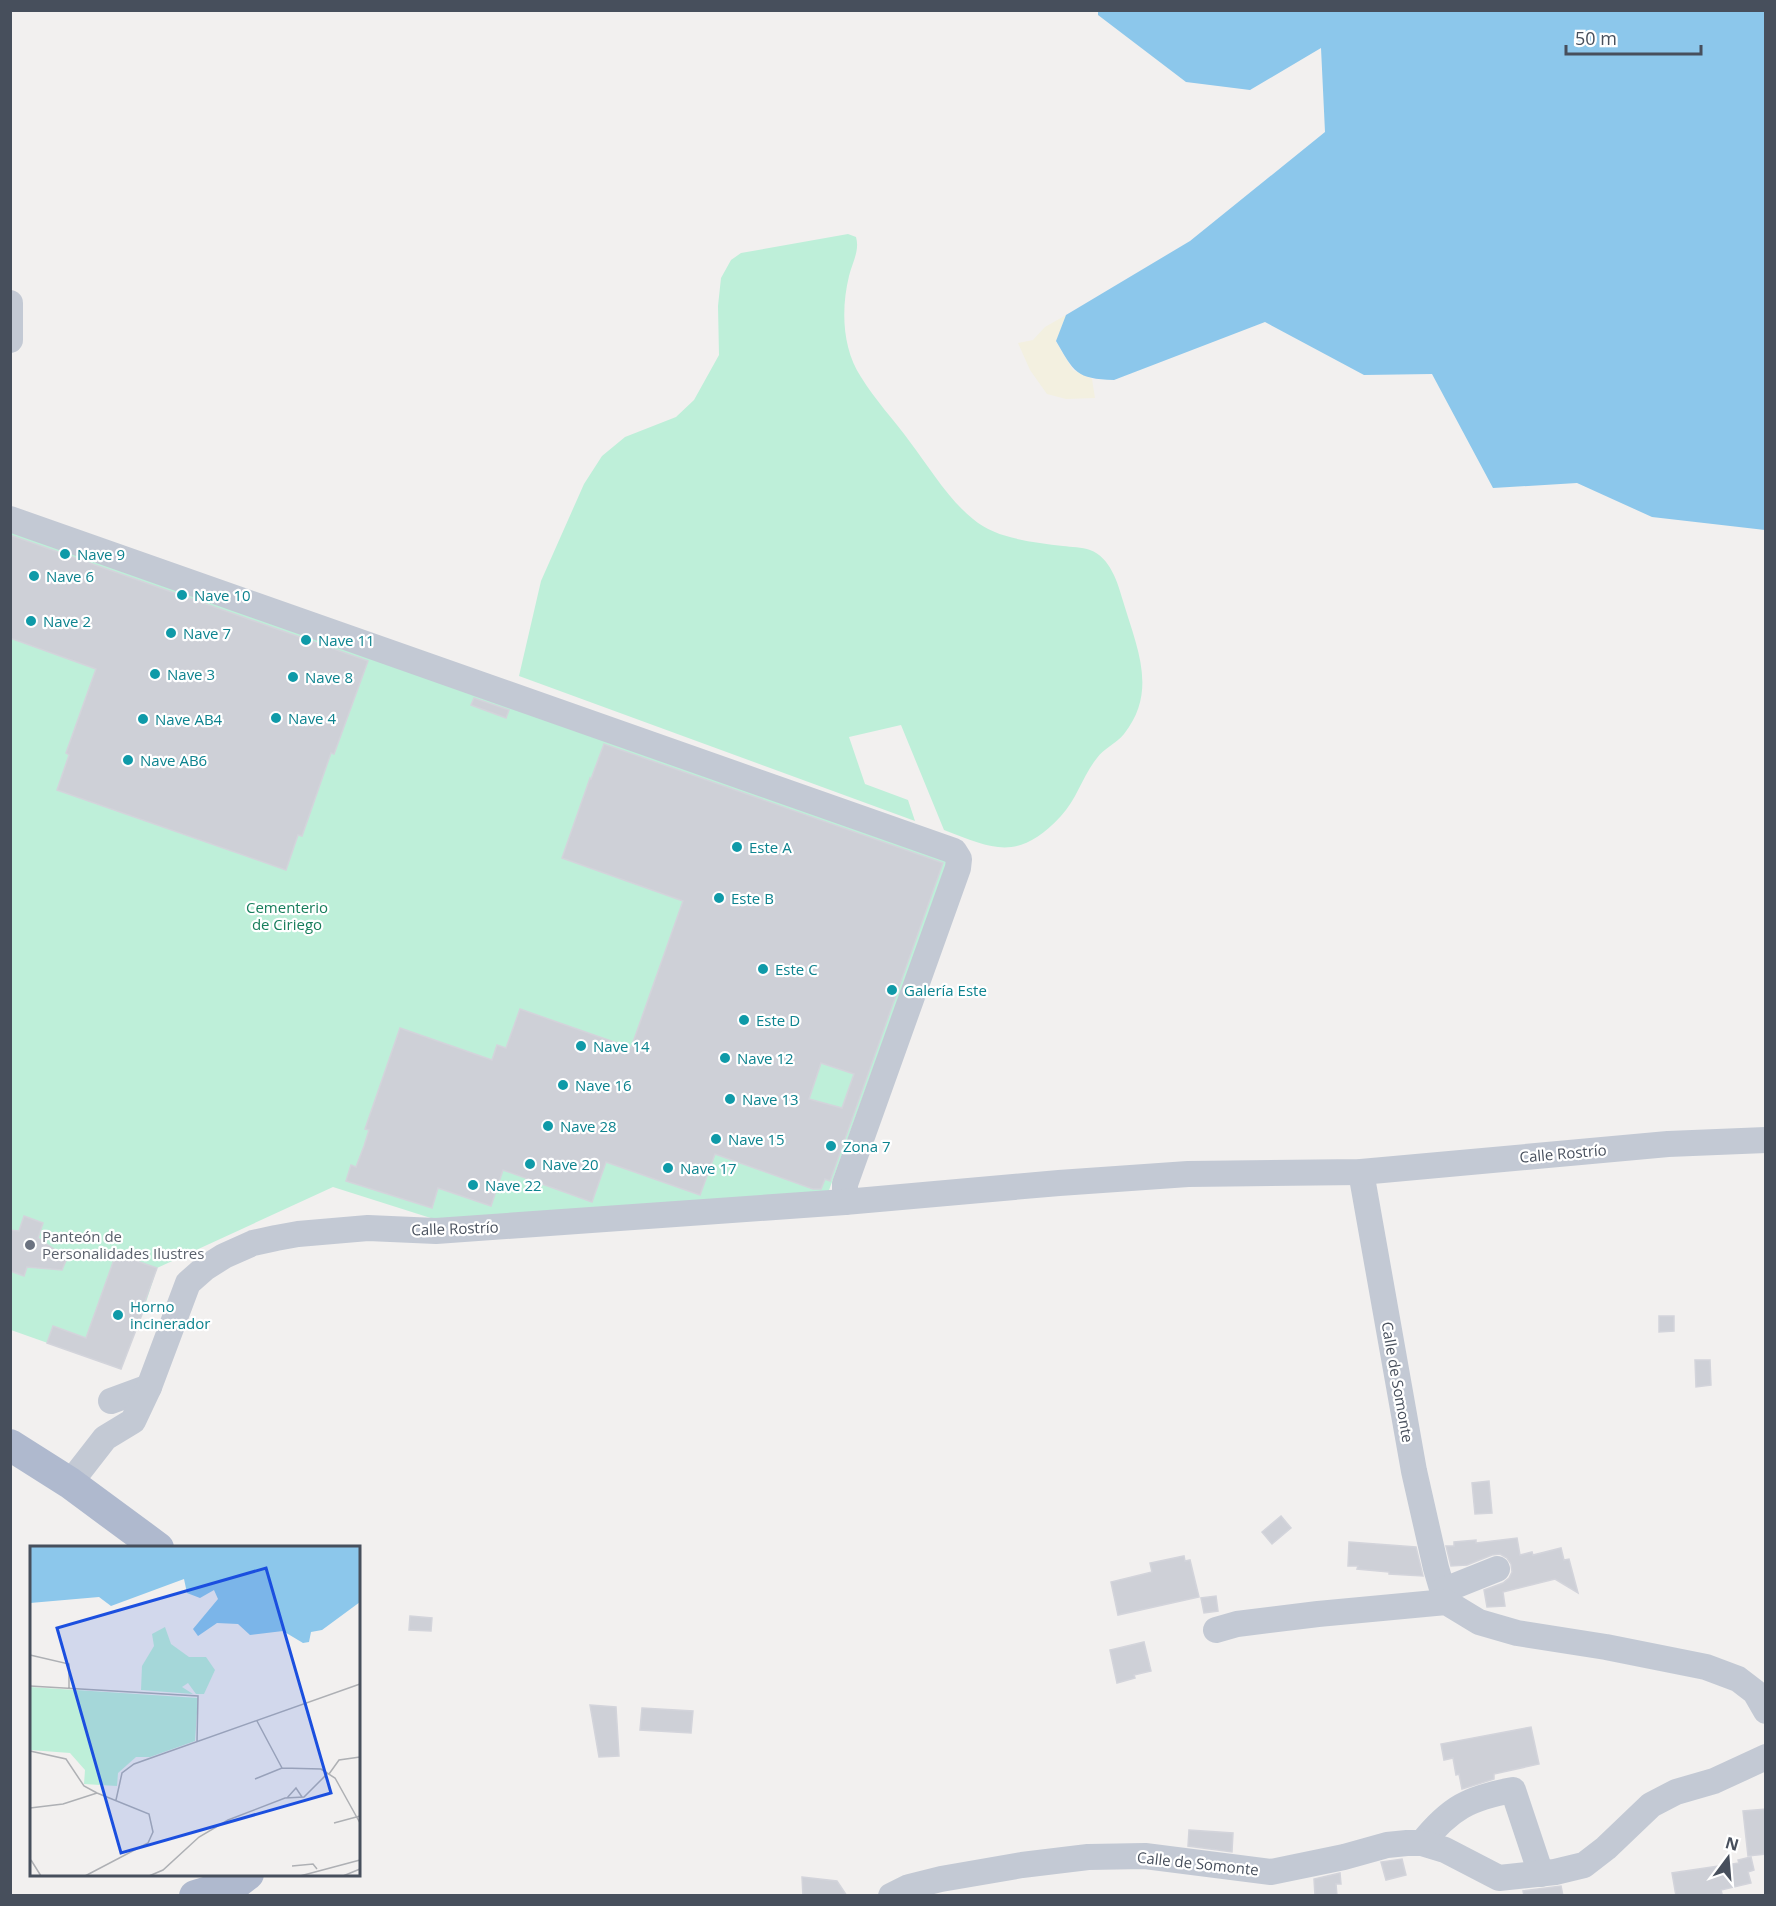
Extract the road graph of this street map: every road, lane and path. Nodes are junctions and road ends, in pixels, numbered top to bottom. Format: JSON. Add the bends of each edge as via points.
{"nodes":[{"id":1,"x":10,"y":303,"type":"edge"},
{"id":2,"x":10,"y":340,"type":"edge"},
{"id":3,"x":10,"y":519,"type":"edge"},
{"id":4,"x":1766,"y":1140,"type":"edge"},
{"id":5,"x":1360,"y":1172,"type":"junction"},
{"id":6,"x":845,"y":1202,"type":"junction"},
{"id":7,"x":149,"y":1387,"type":"junction"},
{"id":8,"x":111,"y":1401,"type":"dead end"},
{"id":9,"x":10,"y":1444,"type":"edge"},
{"id":10,"x":70,"y":1484,"type":"junction"},
{"id":11,"x":155,"y":1546,"type":"edge"},
{"id":12,"x":1497,"y":1569,"type":"dead end"},
{"id":13,"x":1444,"y":1596,"type":"junction"},
{"id":14,"x":1216,"y":1630,"type":"dead end"},
{"id":15,"x":1766,"y":1711,"type":"edge"},
{"id":16,"x":1766,"y":1757,"type":"edge"},
{"id":17,"x":1422,"y":1843,"type":"junction"},
{"id":18,"x":1541,"y":1874,"type":"junction"},
{"id":19,"x":247,"y":1876,"type":"edge"},
{"id":20,"x":195,"y":1896,"type":"edge"},
{"id":21,"x":891,"y":1896,"type":"edge"}],
"edges":[{"from":1,"to":2,"type":"street"},
{"from":3,"to":6,"type":"street","via":[[954,851],[959,859],[958,868],[845,1184]]},
{"from":4,"to":5,"type":"street","name":"Calle Rostrío","via":[[1668,1144]]},
{"from":5,"to":6,"type":"street","name":"Calle Rostrío","via":[[1188,1174]]},
{"from":5,"to":13,"type":"street","name":"Calle de Somonte","via":[[1406,1428]]},
{"from":6,"to":7,"type":"street","name":"Calle Rostrío","via":[[436,1231],[368,1228],[298,1234],[253,1243],[224,1256],[188,1283]]},
{"from":7,"to":8,"type":"street"},
{"from":7,"to":10,"type":"street","name":"Calle Rostrío","via":[[133,1421],[105,1438]]},
{"from":9,"to":10,"type":"main road"},
{"from":10,"to":11,"type":"main road"},
{"from":12,"to":13,"type":"street"},
{"from":13,"to":14,"type":"street"},
{"from":13,"to":15,"type":"street","via":[[1479,1622],[1517,1633],[1706,1667],[1738,1679],[1755,1692]]},
{"from":16,"to":18,"type":"street","name":"Calle de Somonte","via":[[1651,1805],[1584,1865]]},
{"from":17,"to":18,"type":"street","name":"Calle de Somonte","via":[[1445,1850],[1499,1878]]},
{"from":17,"to":18,"type":"street","via":[[1451,1812],[1482,1796],[1513,1790]]},
{"from":17,"to":21,"type":"street","name":"Calle de Somonte","via":[[1387,1845],[1271,1872],[1145,1856],[1088,1857],[971,1874],[909,1887]]},
{"from":19,"to":20,"type":"main road","via":[[235,1884]]}]}
